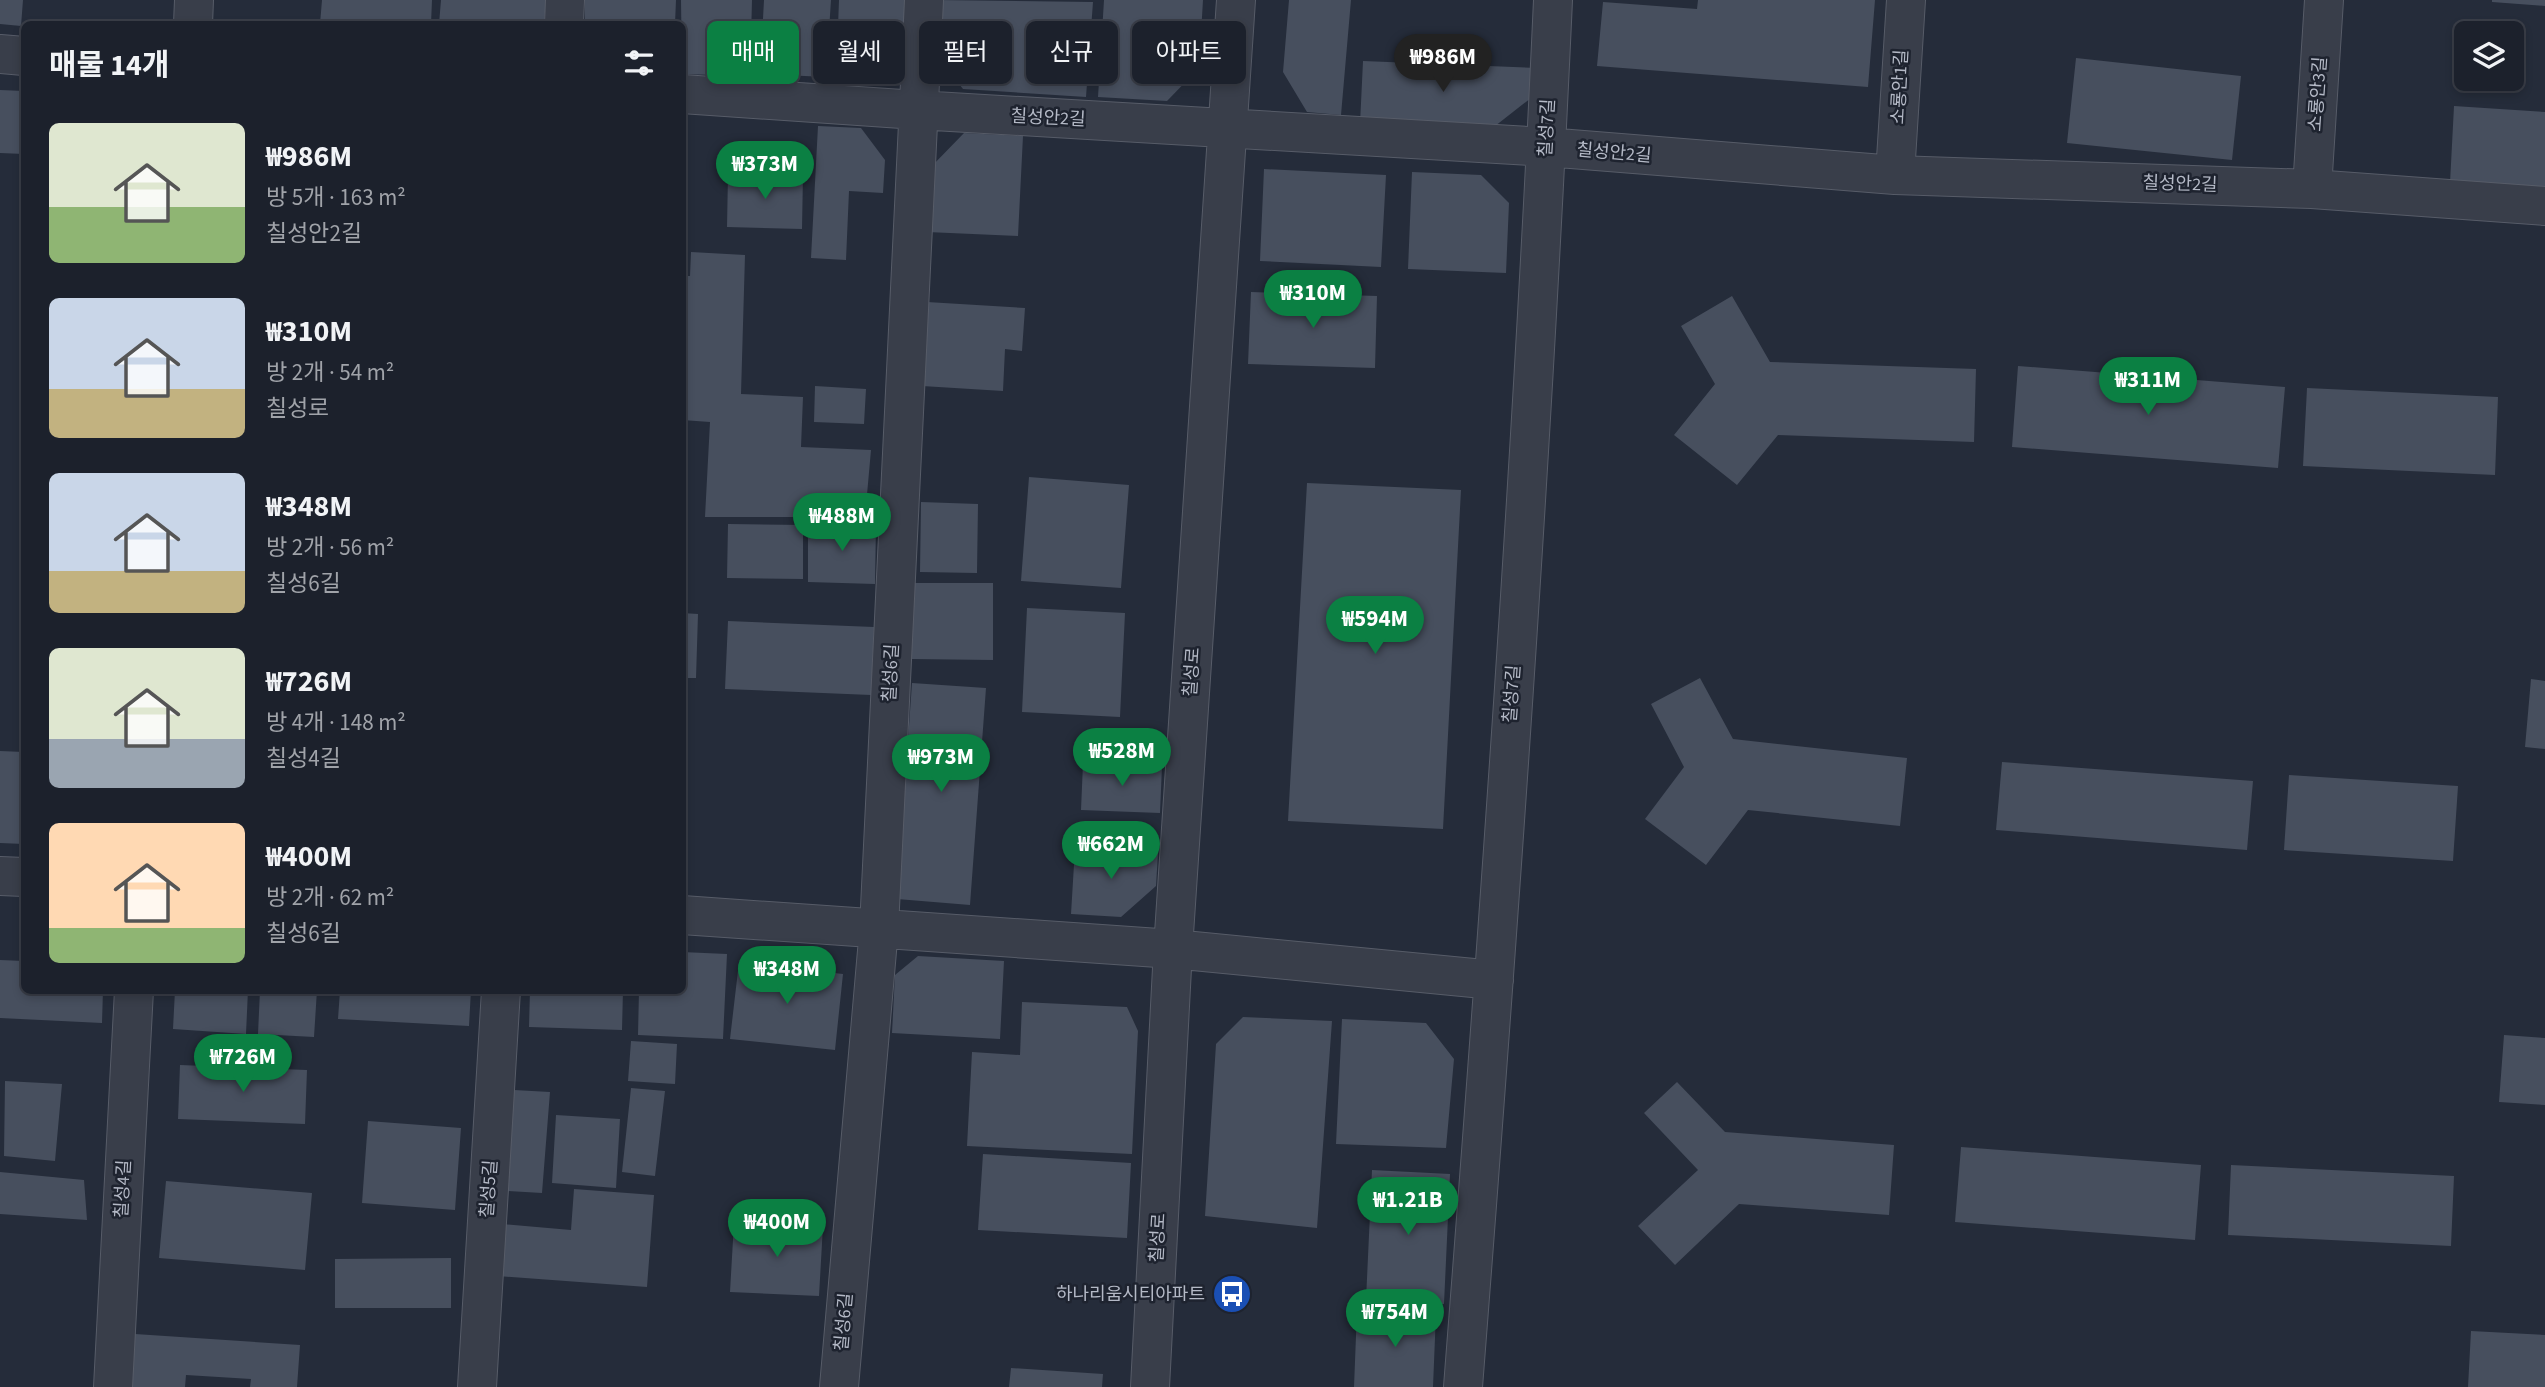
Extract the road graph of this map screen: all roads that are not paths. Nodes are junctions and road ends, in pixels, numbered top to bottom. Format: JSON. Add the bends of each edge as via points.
{"nodes":[{"id":1,"x":194,"y":0,"type":"edge"},
{"id":2,"x":565,"y":0,"type":"edge"},
{"id":3,"x":924,"y":0,"type":"edge"},
{"id":4,"x":1236,"y":0,"type":"edge"},
{"id":5,"x":1553,"y":0,"type":"edge"},
{"id":6,"x":1906,"y":0,"type":"edge"},
{"id":7,"x":2324,"y":0,"type":"edge"},
{"id":8,"x":193,"y":21,"type":"edge"},
{"id":9,"x":564,"y":21,"type":"edge"},
{"id":10,"x":0,"y":54,"type":"edge"},
{"id":11,"x":21,"y":56,"type":"edge"},
{"id":12,"x":686,"y":94,"type":"edge"},
{"id":13,"x":917,"y":110,"type":"junction"},
{"id":14,"x":1229,"y":129,"type":"junction"},
{"id":15,"x":1546,"y":147,"type":"junction"},
{"id":16,"x":1895,"y":175,"type":"junction"},
{"id":17,"x":2312,"y":189,"type":"junction"},
{"id":18,"x":2545,"y":206,"type":"edge"},
{"id":19,"x":0,"y":876,"type":"edge"},
{"id":20,"x":21,"y":877,"type":"edge"},
{"id":21,"x":686,"y":915,"type":"edge"},
{"id":22,"x":879,"y":928,"type":"junction"},
{"id":23,"x":1173,"y":949,"type":"junction"},
{"id":24,"x":1494,"y":980,"type":"junction"},
{"id":25,"x":134,"y":994,"type":"edge"},
{"id":26,"x":501,"y":994,"type":"edge"},
{"id":27,"x":113,"y":1387,"type":"edge"},
{"id":28,"x":477,"y":1387,"type":"edge"},
{"id":29,"x":839,"y":1387,"type":"edge"},
{"id":30,"x":1150,"y":1387,"type":"edge"},
{"id":31,"x":1463,"y":1387,"type":"edge"}],
"edges":[{"from":1,"to":8,"type":"street"},
{"from":2,"to":9,"type":"street"},
{"from":3,"to":13,"type":"street","name":"칠성6길"},
{"from":4,"to":14,"type":"street","name":"칠성로"},
{"from":5,"to":15,"type":"street","name":"칠성7길"},
{"from":6,"to":16,"type":"street","name":"소룡안1길"},
{"from":7,"to":17,"type":"street","name":"소룡안3길"},
{"from":10,"to":11,"type":"street"},
{"from":12,"to":13,"type":"street","name":"칠성안2길"},
{"from":13,"to":14,"type":"street","name":"칠성안2길"},
{"from":13,"to":22,"type":"street","name":"칠성6길"},
{"from":14,"to":15,"type":"street","name":"칠성안2길"},
{"from":14,"to":23,"type":"street","name":"칠성로"},
{"from":15,"to":16,"type":"street","name":"칠성안2길"},
{"from":15,"to":24,"type":"street","name":"칠성7길"},
{"from":16,"to":17,"type":"street","name":"칠성안2길"},
{"from":17,"to":18,"type":"street","name":"칠성안2길"},
{"from":19,"to":20,"type":"street"},
{"from":21,"to":22,"type":"street"},
{"from":22,"to":23,"type":"street"},
{"from":22,"to":29,"type":"street","name":"칠성6길"},
{"from":23,"to":24,"type":"street"},
{"from":23,"to":30,"type":"street","name":"칠성로"},
{"from":24,"to":31,"type":"street","name":"칠성7길"},
{"from":25,"to":27,"type":"street","name":"칠성4길"},
{"from":26,"to":28,"type":"street","name":"칠성5길"}]}
